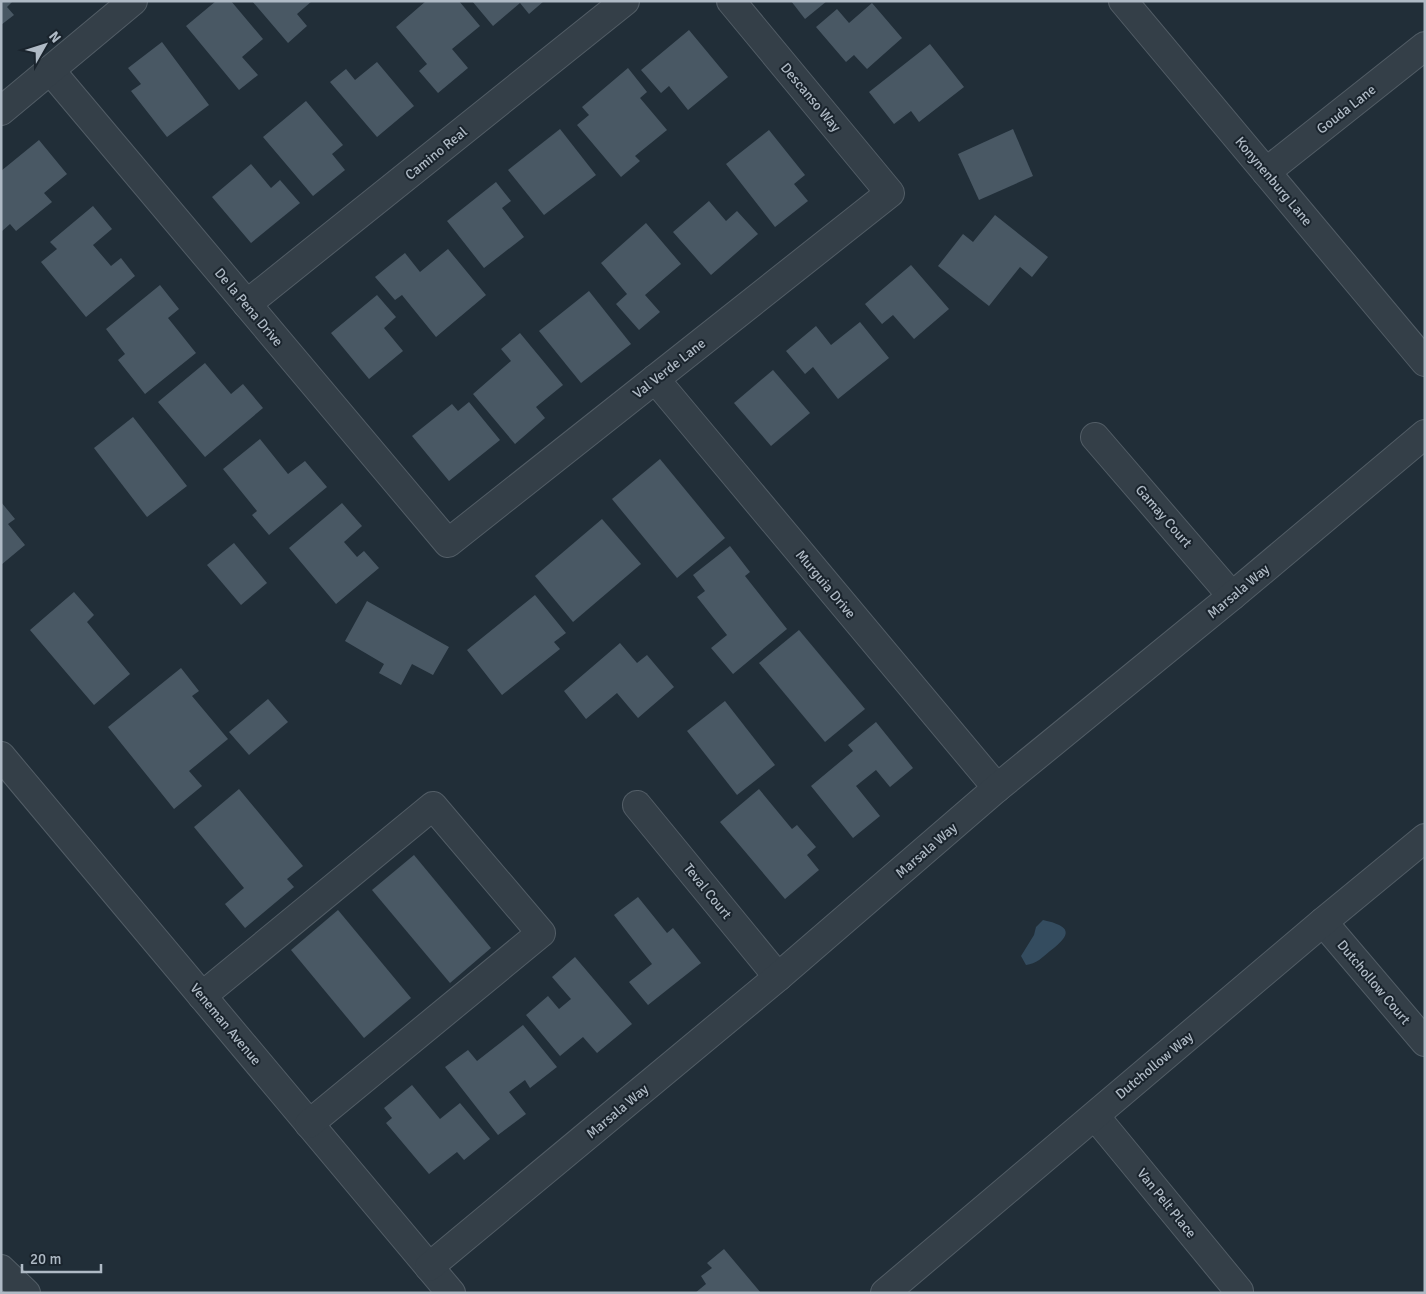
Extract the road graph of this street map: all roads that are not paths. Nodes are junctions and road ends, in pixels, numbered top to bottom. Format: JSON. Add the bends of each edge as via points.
{"nodes":[{"id":1,"x":133,"y":1,"type":"edge"},
{"id":2,"x":625,"y":1,"type":"edge"},
{"id":3,"x":731,"y":1,"type":"edge"},
{"id":4,"x":1123,"y":1,"type":"edge"},
{"id":5,"x":1425,"y":46,"type":"edge"},
{"id":6,"x":50,"y":70,"type":"junction"},
{"id":7,"x":1,"y":111,"type":"edge"},
{"id":8,"x":1266,"y":172,"type":"junction"},
{"id":9,"x":890,"y":193,"type":"joint"},
{"id":10,"x":247,"y":304,"type":"junction"},
{"id":11,"x":1425,"y":362,"type":"edge"},
{"id":12,"x":655,"y":379,"type":"junction"},
{"id":13,"x":1425,"y":434,"type":"edge"},
{"id":14,"x":1096,"y":437,"type":"dead end"},
{"id":15,"x":448,"y":542,"type":"joint"},
{"id":16,"x":1232,"y":596,"type":"junction"},
{"id":17,"x":1,"y":756,"type":"edge"},
{"id":18,"x":997,"y":788,"type":"junction"},
{"id":19,"x":637,"y":804,"type":"dead end"},
{"id":20,"x":1425,"y":838,"type":"edge"},
{"id":21,"x":1322,"y":922,"type":"junction"},
{"id":22,"x":778,"y":978,"type":"junction"},
{"id":23,"x":202,"y":996,"type":"junction"},
{"id":24,"x":1425,"y":1042,"type":"edge"},
{"id":25,"x":1095,"y":1116,"type":"junction"},
{"id":26,"x":310,"y":1124,"type":"junction"},
{"id":27,"x":430,"y":1267,"type":"junction"},
{"id":28,"x":1,"y":1269,"type":"edge"},
{"id":29,"x":1239,"y":1291,"type":"dead end"},
{"id":30,"x":26,"y":1293,"type":"edge"},
{"id":31,"x":451,"y":1293,"type":"edge"},
{"id":32,"x":885,"y":1293,"type":"edge"}],
"edges":[{"from":1,"to":6,"type":"street"},
{"from":2,"to":10,"type":"street","name":"Camino Real"},
{"from":3,"to":9,"type":"street","name":"Descanso Way"},
{"from":4,"to":8,"type":"street","name":"Konynenburg Lane"},
{"from":5,"to":8,"type":"street","name":"Gouda Lane"},
{"from":6,"to":7,"type":"street"},
{"from":6,"to":10,"type":"street","name":"De la Pena Drive"},
{"from":8,"to":11,"type":"street","name":"Konynenburg Lane"},
{"from":9,"to":12,"type":"street","name":"Val Verde Lane"},
{"from":10,"to":15,"type":"street","name":"De la Pena Drive"},
{"from":12,"to":15,"type":"street","name":"Val Verde Lane"},
{"from":12,"to":18,"type":"street","name":"Murguia Drive"},
{"from":13,"to":16,"type":"street","name":"Marsala Way"},
{"from":14,"to":16,"type":"street","name":"Gamay Court"},
{"from":16,"to":18,"type":"street","name":"Marsala Way"},
{"from":17,"to":23,"type":"street","name":"Veneman Avenue"},
{"from":18,"to":22,"type":"street","name":"Marsala Way"},
{"from":19,"to":22,"type":"street","name":"Teval Court"},
{"from":20,"to":21,"type":"street","name":"Dutchollow Way"},
{"from":21,"to":24,"type":"street","name":"Dutchollow Court"},
{"from":21,"to":25,"type":"street","name":"Dutchollow Way"},
{"from":22,"to":27,"type":"street","name":"Marsala Way"},
{"from":23,"to":26,"type":"street","name":"Veneman Avenue"},
{"from":23,"to":26,"type":"street","via":[[433,806],[535,925],[541,933]]},
{"from":25,"to":29,"type":"street","name":"Van Pelt Place"},
{"from":25,"to":32,"type":"street","name":"Dutchollow Way"},
{"from":26,"to":27,"type":"street","name":"Veneman Avenue"},
{"from":27,"to":31,"type":"street","name":"Veneman Avenue"},
{"from":28,"to":30,"type":"street"}]}
